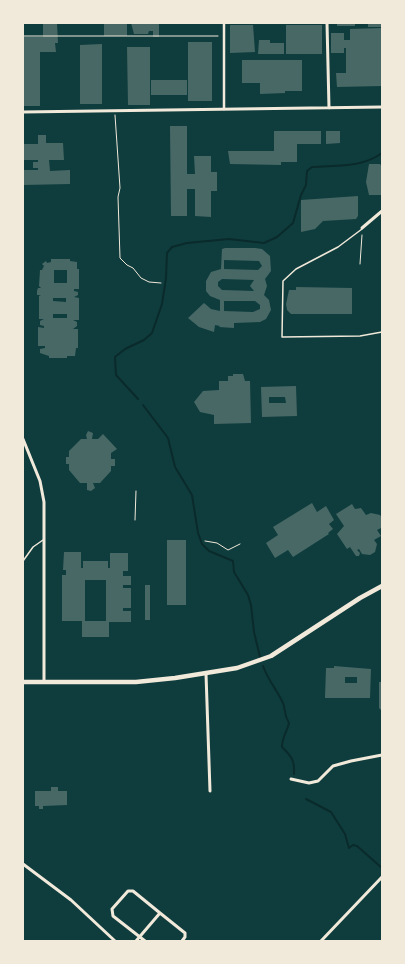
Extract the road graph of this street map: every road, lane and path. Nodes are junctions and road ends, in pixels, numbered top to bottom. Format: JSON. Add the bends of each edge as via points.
{"nodes":[{"id":1,"x":224,"y":23,"type":"edge"},
{"id":2,"x":327,"y":23,"type":"edge"},
{"id":3,"x":23,"y":36,"type":"edge"},
{"id":4,"x":224,"y":36,"type":"junction"},
{"id":5,"x":382,"y":107,"type":"edge"},
{"id":6,"x":329,"y":108,"type":"junction"},
{"id":7,"x":224,"y":109,"type":"junction"},
{"id":8,"x":115,"y":111,"type":"junction"},
{"id":9,"x":23,"y":112,"type":"edge"},
{"id":10,"x":382,"y":211,"type":"edge"},
{"id":11,"x":362,"y":228,"type":"junction"},
{"id":12,"x":360,"y":264,"type":"dead end"},
{"id":13,"x":161,"y":283,"type":"dead end"},
{"id":14,"x":382,"y":332,"type":"edge"},
{"id":15,"x":23,"y":439,"type":"edge"},
{"id":16,"x":136,"y":491,"type":"dead end"},
{"id":17,"x":135,"y":520,"type":"dead end"},
{"id":18,"x":44,"y":539,"type":"junction"},
{"id":19,"x":205,"y":541,"type":"dead end"},
{"id":20,"x":240,"y":544,"type":"dead end"},
{"id":21,"x":23,"y":561,"type":"edge"},
{"id":22,"x":382,"y":586,"type":"edge"},
{"id":23,"x":206,"y":674,"type":"junction"},
{"id":24,"x":23,"y":682,"type":"edge"},
{"id":25,"x":44,"y":682,"type":"junction"},
{"id":26,"x":382,"y":755,"type":"edge"},
{"id":27,"x":291,"y":779,"type":"dead end"},
{"id":28,"x":210,"y":791,"type":"dead end"},
{"id":29,"x":23,"y":864,"type":"edge"},
{"id":30,"x":382,"y":877,"type":"edge"},
{"id":31,"x":160,"y":912,"type":"junction"},
{"id":32,"x":140,"y":937,"type":"junction"},
{"id":33,"x":115,"y":941,"type":"edge"},
{"id":34,"x":136,"y":941,"type":"edge"},
{"id":35,"x":145,"y":941,"type":"edge"},
{"id":36,"x":182,"y":941,"type":"edge"},
{"id":37,"x":321,"y":941,"type":"edge"}],
"edges":[{"from":1,"to":4,"type":"street"},
{"from":2,"to":6,"type":"street"},
{"from":3,"to":4,"type":"path"},
{"from":4,"to":7,"type":"street"},
{"from":5,"to":6,"type":"street"},
{"from":6,"to":7,"type":"street"},
{"from":7,"to":8,"type":"street"},
{"from":8,"to":9,"type":"street"},
{"from":8,"to":13,"type":"path","via":[[120,184],[120,258],[141,278]]},
{"from":10,"to":11,"type":"street"},
{"from":11,"to":12,"type":"path"},
{"from":11,"to":14,"type":"lane","via":[[338,247],[296,269],[283,281],[282,337],[360,336]]},
{"from":15,"to":18,"type":"street","via":[[43,491]]},
{"from":16,"to":17,"type":"path"},
{"from":18,"to":21,"type":"lane","via":[[33,547]]},
{"from":18,"to":25,"type":"street"},
{"from":19,"to":20,"type":"path","via":[[217,543],[228,550]]},
{"from":22,"to":23,"type":"main road","via":[[271,656],[237,668]]},
{"from":23,"to":25,"type":"main road","via":[[136,682]]},
{"from":23,"to":28,"type":"street"},
{"from":24,"to":25,"type":"main road"},
{"from":26,"to":27,"type":"street","via":[[333,766],[318,781]]},
{"from":29,"to":33,"type":"street","via":[[70,900]]},
{"from":30,"to":37,"type":"street"},
{"from":31,"to":32,"type":"street"},
{"from":31,"to":32,"type":"street","via":[[133,891],[128,891],[112,909],[113,916]]},
{"from":31,"to":36,"type":"street","via":[[185,933]]},
{"from":32,"to":34,"type":"street"},
{"from":32,"to":35,"type":"street"}]}
